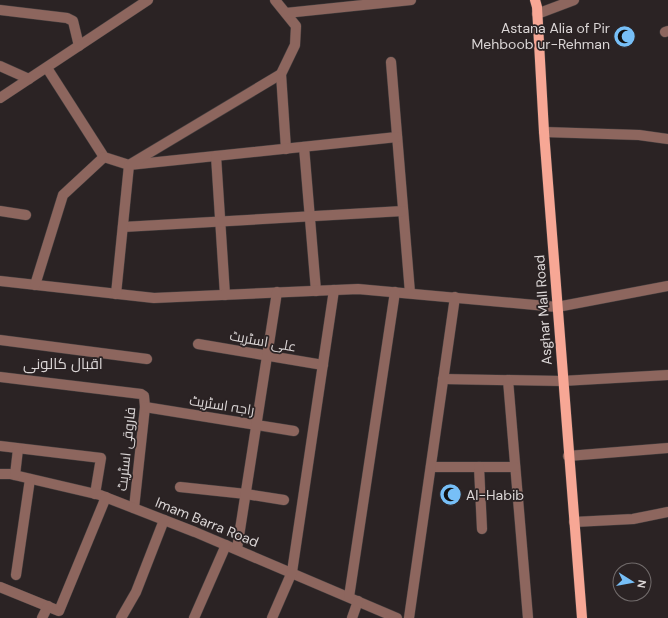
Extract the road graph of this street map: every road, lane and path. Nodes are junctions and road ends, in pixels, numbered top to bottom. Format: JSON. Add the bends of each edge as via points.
{"nodes":[{"id":1,"x":148,"y":0,"type":"edge"},
{"id":2,"x":411,"y":0,"type":"edge"},
{"id":3,"x":535,"y":0,"type":"edge"},
{"id":4,"x":574,"y":0,"type":"edge"},
{"id":5,"x":282,"y":5,"type":"edge"},
{"id":6,"x":0,"y":10,"type":"edge"},
{"id":7,"x":537,"y":14,"type":"junction"},
{"id":8,"x":79,"y":46,"type":"junction"},
{"id":9,"x":391,"y":62,"type":"dead end"},
{"id":10,"x":0,"y":66,"type":"edge"},
{"id":11,"x":46,"y":68,"type":"junction"},
{"id":12,"x":281,"y":74,"type":"junction"},
{"id":13,"x":29,"y":79,"type":"junction"},
{"id":14,"x":0,"y":98,"type":"edge"},
{"id":15,"x":544,"y":132,"type":"junction"},
{"id":16,"x":397,"y":137,"type":"junction"},
{"id":17,"x":668,"y":139,"type":"edge"},
{"id":18,"x":304,"y":147,"type":"junction"},
{"id":19,"x":286,"y":149,"type":"junction"},
{"id":20,"x":216,"y":156,"type":"junction"},
{"id":21,"x":104,"y":157,"type":"junction"},
{"id":22,"x":129,"y":165,"type":"junction"},
{"id":23,"x":403,"y":210,"type":"junction"},
{"id":24,"x":0,"y":211,"type":"edge"},
{"id":25,"x":26,"y":215,"type":"dead end"},
{"id":26,"x":310,"y":217,"type":"junction"},
{"id":27,"x":220,"y":222,"type":"junction"},
{"id":28,"x":123,"y":227,"type":"junction"},
{"id":29,"x":0,"y":281,"type":"edge"},
{"id":30,"x":35,"y":285,"type":"junction"},
{"id":31,"x":668,"y":286,"type":"edge"},
{"id":32,"x":334,"y":290,"type":"junction"},
{"id":33,"x":316,"y":291,"type":"junction"},
{"id":34,"x":277,"y":292,"type":"junction"},
{"id":35,"x":395,"y":292,"type":"junction"},
{"id":36,"x":410,"y":293,"type":"junction"},
{"id":37,"x":116,"y":294,"type":"junction"},
{"id":38,"x":225,"y":295,"type":"junction"},
{"id":39,"x":455,"y":297,"type":"junction"},
{"id":40,"x":557,"y":307,"type":"junction"},
{"id":41,"x":0,"y":340,"type":"edge"},
{"id":42,"x":198,"y":344,"type":"dead end"},
{"id":43,"x":267,"y":356,"type":"junction"},
{"id":44,"x":147,"y":359,"type":"dead end"},
{"id":45,"x":323,"y":365,"type":"junction"},
{"id":46,"x":668,"y":375,"type":"edge"},
{"id":47,"x":0,"y":377,"type":"edge"},
{"id":48,"x":443,"y":379,"type":"junction"},
{"id":49,"x":508,"y":380,"type":"junction"},
{"id":50,"x":562,"y":381,"type":"junction"},
{"id":51,"x":145,"y":407,"type":"junction"},
{"id":52,"x":257,"y":425,"type":"junction"},
{"id":53,"x":294,"y":431,"type":"dead end"},
{"id":54,"x":0,"y":446,"type":"edge"},
{"id":55,"x":668,"y":448,"type":"edge"},
{"id":56,"x":18,"y":449,"type":"junction"},
{"id":57,"x":568,"y":456,"type":"junction"},
{"id":58,"x":431,"y":467,"type":"junction"},
{"id":59,"x":479,"y":467,"type":"junction"},
{"id":60,"x":515,"y":467,"type":"junction"},
{"id":61,"x":0,"y":474,"type":"edge"},
{"id":62,"x":14,"y":475,"type":"junction"},
{"id":63,"x":30,"y":479,"type":"junction"},
{"id":64,"x":180,"y":487,"type":"dead end"},
{"id":65,"x":95,"y":494,"type":"junction"},
{"id":66,"x":246,"y":494,"type":"junction"},
{"id":67,"x":106,"y":497,"type":"junction"},
{"id":68,"x":284,"y":500,"type":"dead end"},
{"id":69,"x":134,"y":508,"type":"junction"},
{"id":70,"x":668,"y":512,"type":"edge"},
{"id":71,"x":164,"y":520,"type":"junction"},
{"id":72,"x":574,"y":522,"type":"junction"},
{"id":73,"x":482,"y":529,"type":"dead end"},
{"id":74,"x":226,"y":545,"type":"junction"},
{"id":75,"x":237,"y":549,"type":"junction"},
{"id":76,"x":292,"y":572,"type":"junction"},
{"id":77,"x":16,"y":575,"type":"dead end"},
{"id":78,"x":0,"y":587,"type":"edge"},
{"id":79,"x":354,"y":599,"type":"junction"},
{"id":80,"x":48,"y":606,"type":"junction"},
{"id":81,"x":42,"y":618,"type":"edge"},
{"id":82,"x":121,"y":618,"type":"edge"},
{"id":83,"x":194,"y":618,"type":"edge"},
{"id":84,"x":272,"y":618,"type":"edge"},
{"id":85,"x":352,"y":618,"type":"edge"},
{"id":86,"x":397,"y":618,"type":"edge"},
{"id":87,"x":409,"y":618,"type":"edge"},
{"id":88,"x":528,"y":618,"type":"edge"},
{"id":89,"x":582,"y":618,"type":"edge"}],
"edges":[{"from":1,"to":8,"type":"street"},
{"from":2,"to":5,"type":"street"},
{"from":3,"to":7,"type":"main road","name":"Asghar Mall Road"},
{"from":4,"to":7,"type":"street"},
{"from":5,"to":12,"type":"street","via":[[296,26],[295,45]]},
{"from":6,"to":8,"type":"street","via":[[67,18],[73,21]]},
{"from":7,"to":15,"type":"main road","name":"Asghar Mall Road"},
{"from":8,"to":11,"type":"street"},
{"from":9,"to":16,"type":"street"},
{"from":10,"to":13,"type":"street"},
{"from":11,"to":13,"type":"street"},
{"from":11,"to":21,"type":"street"},
{"from":12,"to":19,"type":"street"},
{"from":12,"to":22,"type":"street"},
{"from":13,"to":14,"type":"street"},
{"from":15,"to":17,"type":"street","via":[[639,135]]},
{"from":15,"to":40,"type":"main road","name":"Asghar Mall Road"},
{"from":16,"to":18,"type":"street"},
{"from":16,"to":23,"type":"street"},
{"from":18,"to":19,"type":"street"},
{"from":18,"to":26,"type":"street"},
{"from":19,"to":20,"type":"street"},
{"from":20,"to":22,"type":"street"},
{"from":20,"to":27,"type":"street"},
{"from":21,"to":22,"type":"street"},
{"from":21,"to":30,"type":"street","via":[[63,195]]},
{"from":22,"to":28,"type":"street"},
{"from":23,"to":26,"type":"street"},
{"from":23,"to":36,"type":"street"},
{"from":24,"to":25,"type":"street"},
{"from":26,"to":27,"type":"street"},
{"from":26,"to":33,"type":"street"},
{"from":27,"to":28,"type":"street"},
{"from":27,"to":38,"type":"street"},
{"from":28,"to":37,"type":"street"},
{"from":29,"to":30,"type":"street"},
{"from":30,"to":37,"type":"street"},
{"from":31,"to":40,"type":"street"},
{"from":32,"to":33,"type":"street"},
{"from":32,"to":35,"type":"street","via":[[358,288]]},
{"from":32,"to":45,"type":"street"},
{"from":33,"to":34,"type":"street"},
{"from":34,"to":38,"type":"street"},
{"from":34,"to":43,"type":"street"},
{"from":35,"to":36,"type":"street"},
{"from":35,"to":79,"type":"street"},
{"from":36,"to":39,"type":"street"},
{"from":37,"to":38,"type":"street","via":[[154,298]]},
{"from":39,"to":40,"type":"street"},
{"from":39,"to":48,"type":"street"},
{"from":40,"to":50,"type":"main road","name":"Asghar Mall Road"},
{"from":41,"to":44,"type":"street"},
{"from":42,"to":43,"type":"street","name":"علی اسٹریٹ"},
{"from":43,"to":45,"type":"street","name":"علی اسٹریٹ"},
{"from":43,"to":52,"type":"street"},
{"from":45,"to":76,"type":"street"},
{"from":46,"to":50,"type":"street"},
{"from":47,"to":51,"type":"street","name":"فاروقی اسٹریٹ","via":[[141,394],[146,400]]},
{"from":48,"to":49,"type":"street"},
{"from":48,"to":58,"type":"street"},
{"from":49,"to":50,"type":"street"},
{"from":49,"to":60,"type":"street"},
{"from":50,"to":57,"type":"main road","name":"Asghar Mall Road"},
{"from":51,"to":52,"type":"street","name":"راجہ اسٹریٹ"},
{"from":51,"to":69,"type":"street","name":"فاروقی اسٹریٹ"},
{"from":52,"to":53,"type":"street","name":"راجہ اسٹریٹ"},
{"from":52,"to":66,"type":"street"},
{"from":54,"to":56,"type":"street"},
{"from":55,"to":57,"type":"street"},
{"from":56,"to":62,"type":"street"},
{"from":56,"to":65,"type":"street","via":[[101,458]]},
{"from":57,"to":72,"type":"main road","name":"Asghar Mall Road"},
{"from":58,"to":59,"type":"street"},
{"from":58,"to":87,"type":"street"},
{"from":59,"to":60,"type":"street"},
{"from":59,"to":73,"type":"street"},
{"from":60,"to":88,"type":"street"},
{"from":61,"to":62,"type":"street","name":"Imam Barra Road"},
{"from":62,"to":63,"type":"street","name":"Imam Barra Road"},
{"from":63,"to":65,"type":"street","name":"Imam Barra Road"},
{"from":63,"to":77,"type":"street"},
{"from":64,"to":66,"type":"street"},
{"from":65,"to":67,"type":"street","name":"Imam Barra Road"},
{"from":66,"to":68,"type":"street"},
{"from":66,"to":75,"type":"street"},
{"from":67,"to":69,"type":"street","name":"Imam Barra Road"},
{"from":67,"to":80,"type":"street","via":[[59,611]]},
{"from":69,"to":71,"type":"street","name":"Imam Barra Road"},
{"from":70,"to":72,"type":"street","via":[[633,518]]},
{"from":71,"to":74,"type":"street","name":"Imam Barra Road"},
{"from":71,"to":82,"type":"street","via":[[136,592]]},
{"from":72,"to":89,"type":"main road","name":"Asghar Mall Road"},
{"from":74,"to":75,"type":"street","name":"Imam Barra Road"},
{"from":74,"to":83,"type":"street"},
{"from":75,"to":76,"type":"street","name":"Imam Barra Road"},
{"from":76,"to":79,"type":"street","name":"Imam Barra Road"},
{"from":76,"to":84,"type":"street"},
{"from":78,"to":80,"type":"street"},
{"from":79,"to":85,"type":"street"},
{"from":79,"to":86,"type":"street","name":"Imam Barra Road"},
{"from":80,"to":81,"type":"street"}]}
